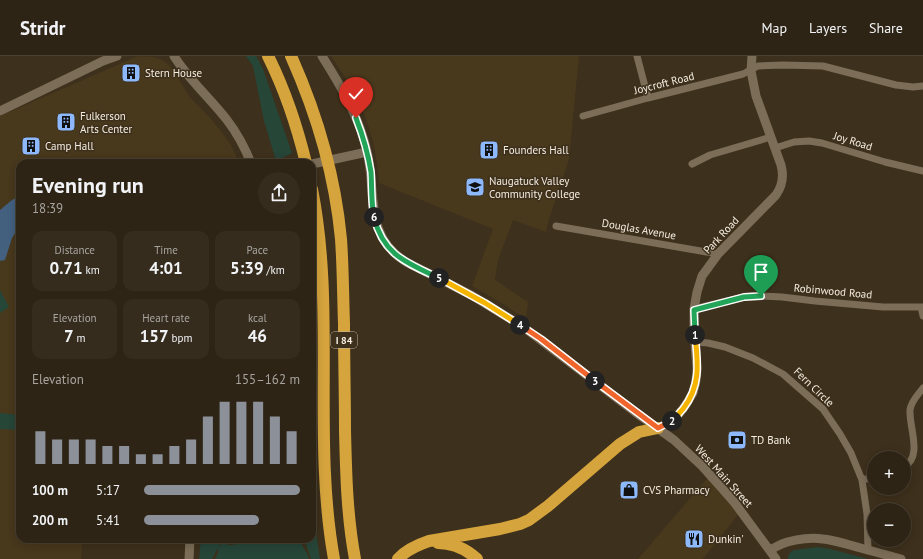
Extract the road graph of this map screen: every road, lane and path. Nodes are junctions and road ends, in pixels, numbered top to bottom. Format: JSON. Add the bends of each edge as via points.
{"nodes":[{"id":1,"x":117,"y":56,"type":"edge"},
{"id":2,"x":174,"y":56,"type":"edge"},
{"id":3,"x":268,"y":56,"type":"edge"},
{"id":4,"x":291,"y":56,"type":"edge"},
{"id":5,"x":322,"y":56,"type":"edge"},
{"id":6,"x":637,"y":56,"type":"edge"},
{"id":7,"x":752,"y":56,"type":"edge"},
{"id":8,"x":101,"y":59,"type":"edge"},
{"id":9,"x":750,"y":71,"type":"junction"},
{"id":10,"x":923,"y":86,"type":"edge"},
{"id":11,"x":648,"y":98,"type":"junction"},
{"id":12,"x":0,"y":111,"type":"edge"},
{"id":13,"x":583,"y":116,"type":"dead end"},
{"id":14,"x":297,"y":128,"type":"junction"},
{"id":15,"x":771,"y":137,"type":"junction"},
{"id":16,"x":775,"y":148,"type":"junction"},
{"id":17,"x":367,"y":152,"type":"junction"},
{"id":18,"x":249,"y":159,"type":"edge"},
{"id":19,"x":301,"y":159,"type":"edge"},
{"id":20,"x":305,"y":159,"type":"edge"},
{"id":21,"x":316,"y":163,"type":"edge"},
{"id":22,"x":692,"y":164,"type":"dead end"},
{"id":23,"x":923,"y":171,"type":"edge"},
{"id":24,"x":316,"y":214,"type":"edge"},
{"id":25,"x":556,"y":226,"type":"dead end"},
{"id":26,"x":718,"y":254,"type":"junction"},
{"id":27,"x":922,"y":307,"type":"edge"},
{"id":28,"x":694,"y":310,"type":"junction"},
{"id":29,"x":923,"y":316,"type":"edge"},
{"id":30,"x":696,"y":342,"type":"junction"},
{"id":31,"x":923,"y":388,"type":"edge"},
{"id":32,"x":658,"y":428,"type":"junction"},
{"id":33,"x":911,"y":460,"type":"edge"},
{"id":34,"x":867,"y":479,"type":"edge"},
{"id":35,"x":862,"y":480,"type":"junction"},
{"id":36,"x":190,"y":543,"type":"edge"},
{"id":37,"x":868,"y":550,"type":"junction"},
{"id":38,"x":770,"y":551,"type":"junction"},
{"id":39,"x":401,"y":556,"type":"edge"},
{"id":40,"x":189,"y":559,"type":"edge"},
{"id":41,"x":334,"y":559,"type":"edge"},
{"id":42,"x":355,"y":559,"type":"edge"},
{"id":43,"x":477,"y":559,"type":"edge"},
{"id":44,"x":776,"y":559,"type":"edge"},
{"id":45,"x":901,"y":559,"type":"edge"}],
"edges":[{"from":1,"to":8,"type":"main road"},
{"from":2,"to":18,"type":"main road","via":[[187,75],[230,124]]},
{"from":3,"to":14,"type":"highway"},
{"from":4,"to":42,"type":"highway","number":"I 84","via":[[318,124],[330,170],[341,239],[346,492]]},
{"from":5,"to":17,"type":"main road","name":"West Main Street","via":[[351,105]]},
{"from":6,"to":11,"type":"street"},
{"from":7,"to":9,"type":"main road","name":"Park Road"},
{"from":8,"to":12,"type":"main road","via":[[86,70]]},
{"from":9,"to":10,"type":"street","name":"Joycroft Road","via":[[758,66],[824,66],[896,85]]},
{"from":9,"to":11,"type":"street","name":"Joycroft Road"},
{"from":9,"to":15,"type":"main road","name":"Park Road"},
{"from":11,"to":13,"type":"street","name":"Joycroft Road"},
{"from":14,"to":19,"type":"highway"},
{"from":14,"to":20,"type":"highway"},
{"from":15,"to":16,"type":"main road","name":"Park Road"},
{"from":15,"to":22,"type":"street","via":[[710,155]]},
{"from":16,"to":23,"type":"street","name":"Joy Road","via":[[794,142],[822,143]]},
{"from":16,"to":26,"type":"main road","name":"Park Road","via":[[783,172],[779,191]]},
{"from":17,"to":21,"type":"main road"},
{"from":17,"to":32,"type":"main road","name":"West Main Street","via":[[375,221],[382,238],[392,252],[517,322]]},
{"from":24,"to":41,"type":"highway","number":"I 84","via":[[323,309],[326,493]]},
{"from":25,"to":26,"type":"street","name":"Douglas Avenue"},
{"from":26,"to":28,"type":"main road","name":"Park Road","via":[[699,283]]},
{"from":27,"to":28,"type":"street","name":"Robinwood Road","via":[[883,307],[761,296],[744,297]]},
{"from":27,"to":29,"type":"street"},
{"from":28,"to":30,"type":"main road","name":"Park Road"},
{"from":30,"to":32,"type":"main road","name":"Park Road","via":[[697,369],[693,392],[686,406],[674,420]]},
{"from":30,"to":35,"type":"street","name":"Fern Circle","via":[[725,347],[783,374],[823,409],[852,454]]},
{"from":31,"to":33,"type":"street","via":[[914,399],[910,410],[914,442],[914,455]]},
{"from":32,"to":38,"type":"main road","name":"West Main Street","via":[[678,443],[711,475]]},
{"from":32,"to":39,"type":"highway","via":[[639,432],[620,444],[529,520],[505,528],[429,541],[419,544]]},
{"from":34,"to":35,"type":"street"},
{"from":35,"to":37,"type":"street","name":"Fern Circle","via":[[867,514]]},
{"from":36,"to":40,"type":"main road"},
{"from":37,"to":38,"type":"main road","via":[[818,538],[788,542]]},
{"from":37,"to":45,"type":"main road"},
{"from":38,"to":44,"type":"main road","name":"West Main Street"},
{"from":39,"to":43,"type":"highway","via":[[419,545],[440,543],[466,550]]}]}
